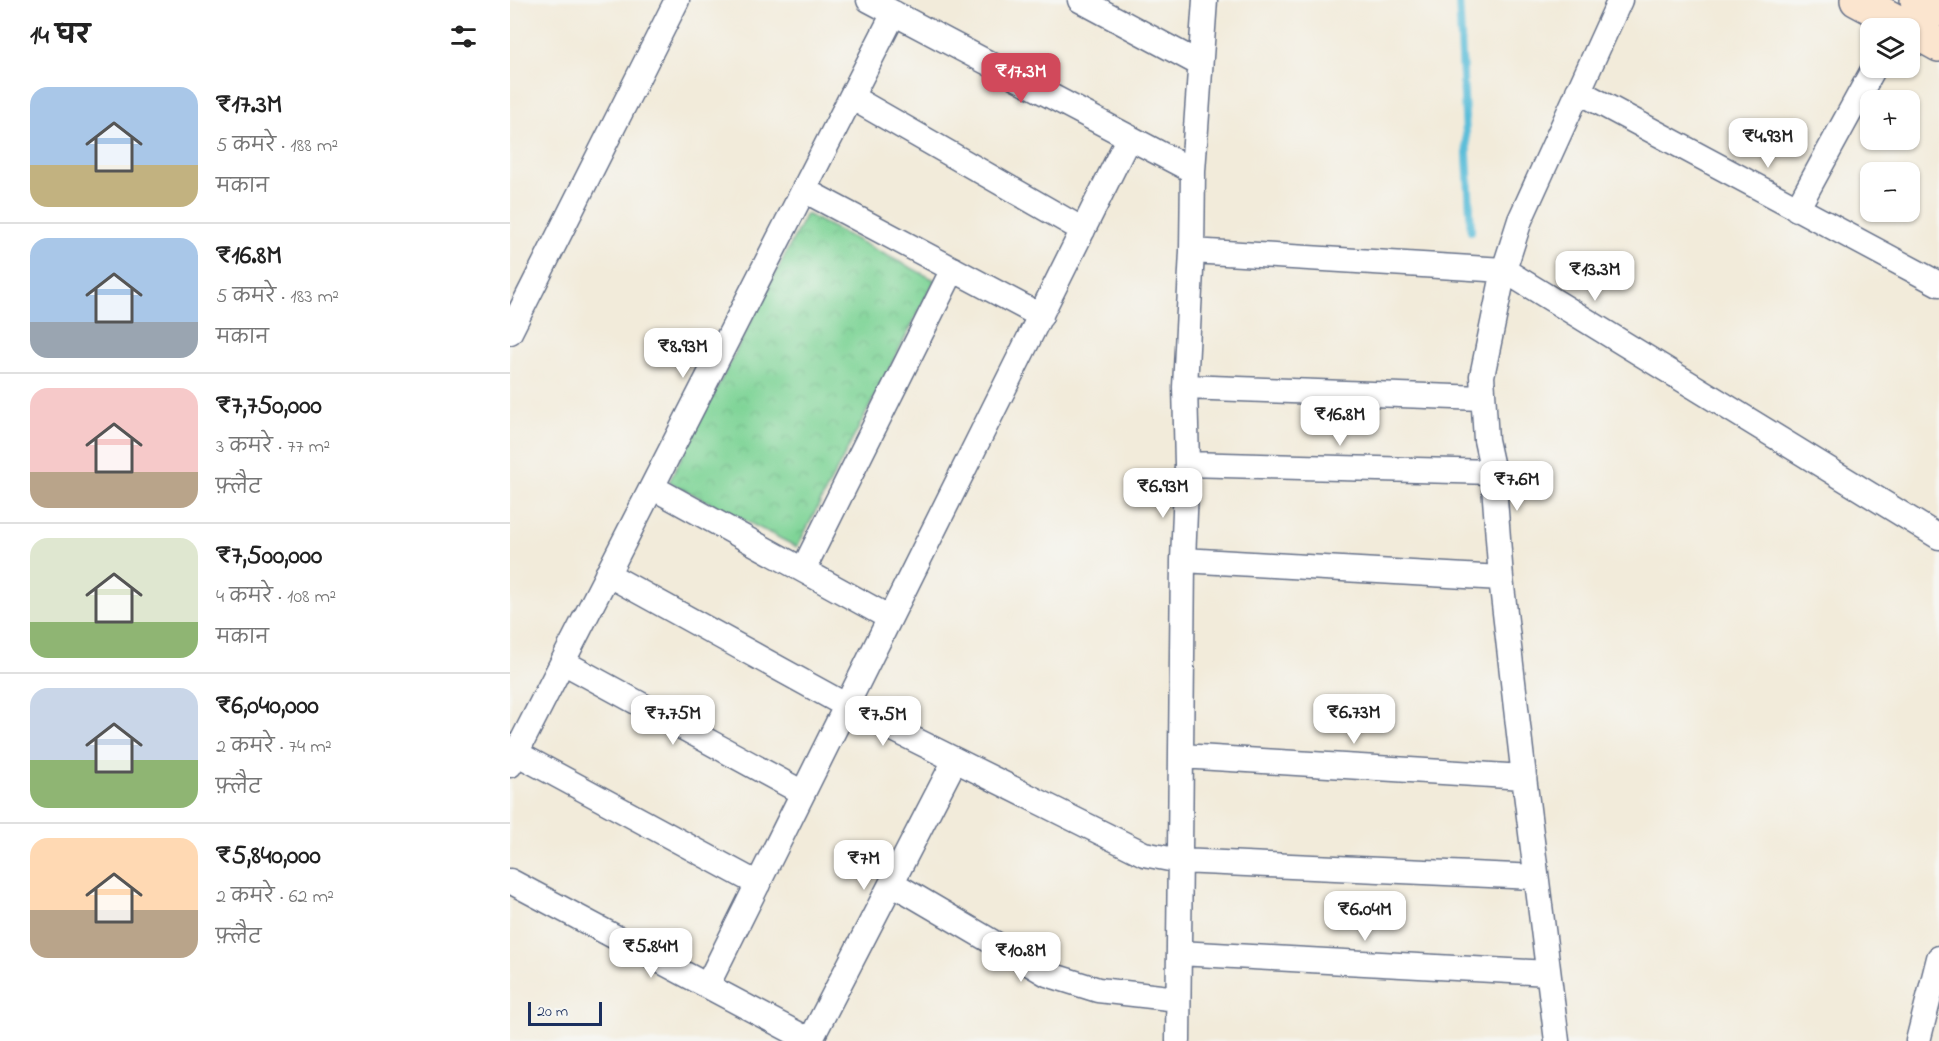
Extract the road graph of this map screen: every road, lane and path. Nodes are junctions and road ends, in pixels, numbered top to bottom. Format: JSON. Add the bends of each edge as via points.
{"nodes":[{"id":1,"x":677,"y":0,"type":"edge"},
{"id":2,"x":869,"y":0,"type":"edge"},
{"id":3,"x":1080,"y":0,"type":"edge"},
{"id":4,"x":1205,"y":0,"type":"edge"},
{"id":5,"x":1620,"y":0,"type":"edge"},
{"id":6,"x":1857,"y":0,"type":"edge"},
{"id":7,"x":1939,"y":10,"type":"edge"},
{"id":8,"x":894,"y":13,"type":"junction"},
{"id":9,"x":1907,"y":18,"type":"edge"},
{"id":10,"x":1920,"y":29,"type":"edge"},
{"id":11,"x":1939,"y":45,"type":"edge"},
{"id":12,"x":1200,"y":63,"type":"junction"},
{"id":13,"x":1869,"y":78,"type":"edge"},
{"id":14,"x":1578,"y":91,"type":"junction"},
{"id":15,"x":851,"y":97,"type":"junction"},
{"id":16,"x":1130,"y":137,"type":"junction"},
{"id":17,"x":1193,"y":171,"type":"junction"},
{"id":18,"x":804,"y":190,"type":"junction"},
{"id":19,"x":1797,"y":209,"type":"junction"},
{"id":20,"x":1083,"y":231,"type":"junction"},
{"id":21,"x":1192,"y":251,"type":"junction"},
{"id":22,"x":953,"y":269,"type":"junction"},
{"id":23,"x":1504,"y":270,"type":"junction"},
{"id":24,"x":1939,"y":284,"type":"edge"},
{"id":25,"x":520,"y":288,"type":"edge"},
{"id":26,"x":1041,"y":316,"type":"junction"},
{"id":27,"x":510,"y":332,"type":"edge"},
{"id":28,"x":1185,"y":387,"type":"junction"},
{"id":29,"x":1482,"y":398,"type":"junction"},
{"id":30,"x":1187,"y":464,"type":"junction"},
{"id":31,"x":1492,"y":472,"type":"junction"},
{"id":32,"x":652,"y":487,"type":"junction"},
{"id":33,"x":1939,"y":537,"type":"edge"},
{"id":34,"x":1183,"y":560,"type":"junction"},
{"id":35,"x":803,"y":570,"type":"junction"},
{"id":36,"x":607,"y":574,"type":"junction"},
{"id":37,"x":1501,"y":578,"type":"junction"},
{"id":38,"x":890,"y":618,"type":"junction"},
{"id":39,"x":563,"y":662,"type":"junction"},
{"id":40,"x":847,"y":706,"type":"junction"},
{"id":41,"x":1181,"y":756,"type":"junction"},
{"id":42,"x":513,"y":759,"type":"edge"},
{"id":43,"x":956,"y":760,"type":"junction"},
{"id":44,"x":1524,"y":777,"type":"junction"},
{"id":45,"x":803,"y":794,"type":"junction"},
{"id":46,"x":1180,"y":861,"type":"junction"},
{"id":47,"x":1536,"y":877,"type":"junction"},
{"id":48,"x":510,"y":881,"type":"edge"},
{"id":49,"x":892,"y":883,"type":"junction"},
{"id":50,"x":758,"y":884,"type":"junction"},
{"id":51,"x":1179,"y":953,"type":"junction"},
{"id":52,"x":1939,"y":958,"type":"edge"},
{"id":53,"x":1548,"y":973,"type":"junction"},
{"id":54,"x":707,"y":986,"type":"junction"},
{"id":55,"x":1178,"y":999,"type":"junction"},
{"id":56,"x":810,"y":1041,"type":"edge"},
{"id":57,"x":1178,"y":1041,"type":"edge"},
{"id":58,"x":1557,"y":1041,"type":"edge"},
{"id":59,"x":1918,"y":1041,"type":"edge"}],
"edges":[{"from":1,"to":25,"type":"street"},
{"from":2,"to":8,"type":"street"},
{"from":3,"to":12,"type":"street"},
{"from":4,"to":12,"type":"street"},
{"from":5,"to":14,"type":"street"},
{"from":6,"to":9,"type":"street"},
{"from":7,"to":9,"type":"street"},
{"from":8,"to":15,"type":"street"},
{"from":8,"to":16,"type":"street"},
{"from":10,"to":11,"type":"street"},
{"from":12,"to":17,"type":"street"},
{"from":13,"to":19,"type":"street"},
{"from":14,"to":19,"type":"street"},
{"from":14,"to":23,"type":"street","via":[[1520,220]]},
{"from":15,"to":18,"type":"street"},
{"from":15,"to":20,"type":"street"},
{"from":16,"to":17,"type":"street"},
{"from":16,"to":20,"type":"street"},
{"from":17,"to":21,"type":"street"},
{"from":18,"to":22,"type":"street"},
{"from":18,"to":32,"type":"street"},
{"from":19,"to":24,"type":"street"},
{"from":20,"to":26,"type":"street"},
{"from":21,"to":23,"type":"street"},
{"from":21,"to":28,"type":"street"},
{"from":22,"to":26,"type":"street"},
{"from":22,"to":35,"type":"street"},
{"from":23,"to":29,"type":"street","via":[[1482,376]]},
{"from":23,"to":33,"type":"street"},
{"from":25,"to":27,"type":"street"},
{"from":26,"to":38,"type":"street"},
{"from":28,"to":29,"type":"street"},
{"from":28,"to":30,"type":"street"},
{"from":29,"to":31,"type":"street"},
{"from":30,"to":31,"type":"street"},
{"from":30,"to":34,"type":"street"},
{"from":31,"to":37,"type":"street"},
{"from":32,"to":35,"type":"street"},
{"from":32,"to":36,"type":"street"},
{"from":34,"to":37,"type":"street"},
{"from":34,"to":41,"type":"street"},
{"from":35,"to":38,"type":"street"},
{"from":36,"to":39,"type":"street"},
{"from":36,"to":40,"type":"street"},
{"from":37,"to":44,"type":"street"},
{"from":38,"to":40,"type":"street"},
{"from":39,"to":42,"type":"street"},
{"from":39,"to":45,"type":"street"},
{"from":40,"to":43,"type":"street"},
{"from":40,"to":45,"type":"street"},
{"from":41,"to":44,"type":"street"},
{"from":41,"to":46,"type":"street"},
{"from":42,"to":50,"type":"street"},
{"from":43,"to":46,"type":"street","via":[[1144,854]]},
{"from":43,"to":49,"type":"street"},
{"from":44,"to":47,"type":"street"},
{"from":45,"to":50,"type":"street"},
{"from":46,"to":47,"type":"street"},
{"from":46,"to":51,"type":"street"},
{"from":47,"to":53,"type":"street"},
{"from":48,"to":54,"type":"street"},
{"from":49,"to":55,"type":"street","via":[[1047,974],[1098,990]]},
{"from":49,"to":56,"type":"street"},
{"from":50,"to":54,"type":"street"},
{"from":51,"to":53,"type":"street"},
{"from":51,"to":55,"type":"street"},
{"from":52,"to":59,"type":"street"},
{"from":53,"to":58,"type":"street"},
{"from":54,"to":56,"type":"street"},
{"from":55,"to":57,"type":"street"}]}
